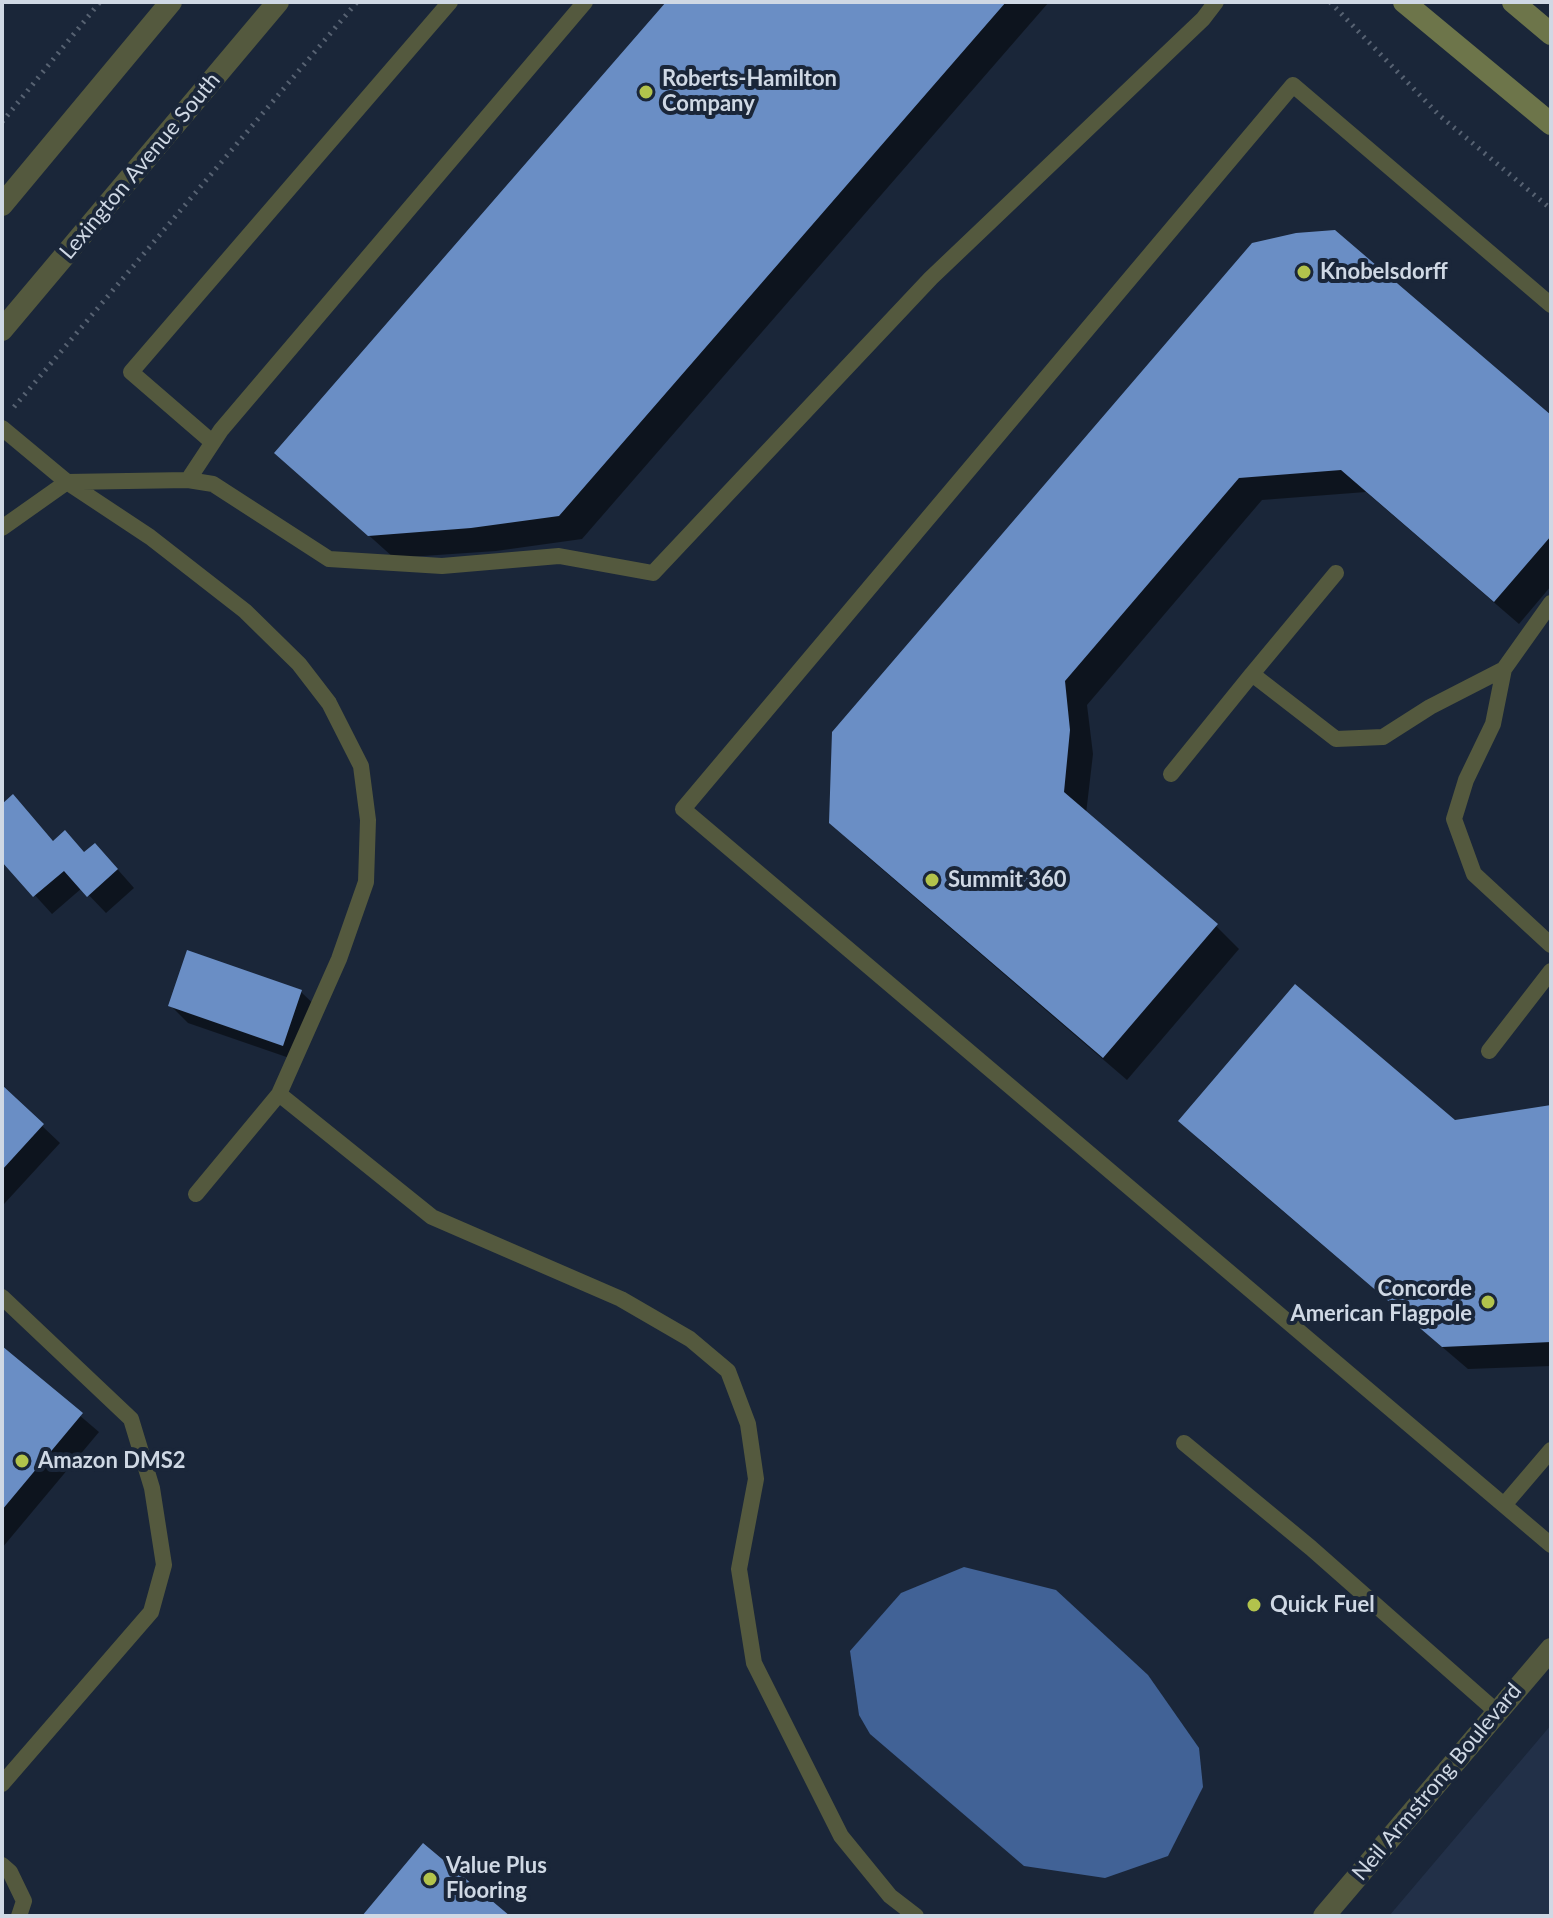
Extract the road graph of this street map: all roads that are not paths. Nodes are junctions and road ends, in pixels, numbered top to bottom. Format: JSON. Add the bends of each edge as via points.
{"nodes":[{"id":1,"x":171,"y":2,"type":"edge"},
{"id":2,"x":278,"y":2,"type":"edge"},
{"id":3,"x":450,"y":2,"type":"edge"},
{"id":4,"x":585,"y":2,"type":"edge"},
{"id":5,"x":1216,"y":2,"type":"edge"},
{"id":6,"x":1404,"y":2,"type":"edge"},
{"id":7,"x":1513,"y":2,"type":"edge"},
{"id":8,"x":1551,"y":34,"type":"edge"},
{"id":9,"x":1551,"y":124,"type":"edge"},
{"id":10,"x":2,"y":205,"type":"edge"},
{"id":11,"x":1551,"y":305,"type":"edge"},
{"id":12,"x":2,"y":330,"type":"edge"},
{"id":13,"x":2,"y":428,"type":"edge"},
{"id":14,"x":212,"y":442,"type":"junction"},
{"id":15,"x":188,"y":480,"type":"junction"},
{"id":16,"x":67,"y":482,"type":"junction"},
{"id":17,"x":2,"y":528,"type":"edge"},
{"id":18,"x":1336,"y":573,"type":"dead end"},
{"id":19,"x":1551,"y":603,"type":"edge"},
{"id":20,"x":1504,"y":669,"type":"junction"},
{"id":21,"x":1252,"y":674,"type":"junction"},
{"id":22,"x":1171,"y":774,"type":"dead end"},
{"id":23,"x":1551,"y":945,"type":"edge"},
{"id":24,"x":1551,"y":971,"type":"edge"},
{"id":25,"x":1489,"y":1051,"type":"dead end"},
{"id":26,"x":279,"y":1094,"type":"junction"},
{"id":27,"x":196,"y":1194,"type":"dead end"},
{"id":28,"x":2,"y":1297,"type":"edge"},
{"id":29,"x":1184,"y":1443,"type":"dead end"},
{"id":30,"x":1551,"y":1450,"type":"edge"},
{"id":31,"x":1504,"y":1505,"type":"junction"},
{"id":32,"x":1551,"y":1545,"type":"edge"},
{"id":33,"x":1551,"y":1649,"type":"edge"},
{"id":34,"x":1497,"y":1712,"type":"junction"},
{"id":35,"x":2,"y":1784,"type":"edge"},
{"id":36,"x":2,"y":1865,"type":"edge"},
{"id":37,"x":19,"y":1916,"type":"edge"},
{"id":38,"x":916,"y":1916,"type":"edge"},
{"id":39,"x":1324,"y":1916,"type":"edge"}],
"edges":[{"from":1,"to":10,"type":"street"},
{"from":2,"to":12,"type":"street","name":"Lexington Avenue South"},
{"from":3,"to":14,"type":"lane","via":[[131,372]]},
{"from":4,"to":14,"type":"lane"},
{"from":5,"to":15,"type":"lane","via":[[931,278],[653,573],[559,556],[442,566],[329,559],[213,484]]},
{"from":6,"to":9,"type":"main road"},
{"from":7,"to":8,"type":"main road"},
{"from":11,"to":31,"type":"lane","via":[[1293,85],[683,809]]},
{"from":13,"to":16,"type":"lane"},
{"from":14,"to":15,"type":"lane"},
{"from":15,"to":16,"type":"lane"},
{"from":16,"to":17,"type":"lane"},
{"from":16,"to":26,"type":"lane","via":[[150,537],[245,611],[299,664],[329,703],[361,766],[368,820],[366,882],[339,959]]},
{"from":18,"to":21,"type":"lane"},
{"from":19,"to":20,"type":"lane"},
{"from":20,"to":21,"type":"lane","via":[[1383,737],[1336,739]]},
{"from":20,"to":23,"type":"lane","via":[[1493,724],[1454,819],[1474,874]]},
{"from":21,"to":22,"type":"lane"},
{"from":24,"to":25,"type":"lane"},
{"from":26,"to":27,"type":"lane"},
{"from":26,"to":38,"type":"lane","via":[[432,1217],[621,1299],[690,1339],[728,1371],[748,1424],[756,1479],[739,1569],[754,1663],[841,1836],[890,1896]]},
{"from":28,"to":35,"type":"lane","via":[[131,1419],[152,1488],[164,1565],[151,1612]]},
{"from":29,"to":34,"type":"lane"},
{"from":30,"to":31,"type":"lane"},
{"from":31,"to":32,"type":"lane"},
{"from":33,"to":34,"type":"street","name":"Neil Armstrong Boulevard"},
{"from":34,"to":39,"type":"street","name":"Neil Armstrong Boulevard"},
{"from":36,"to":37,"type":"lane","via":[[24,1901]]}]}
